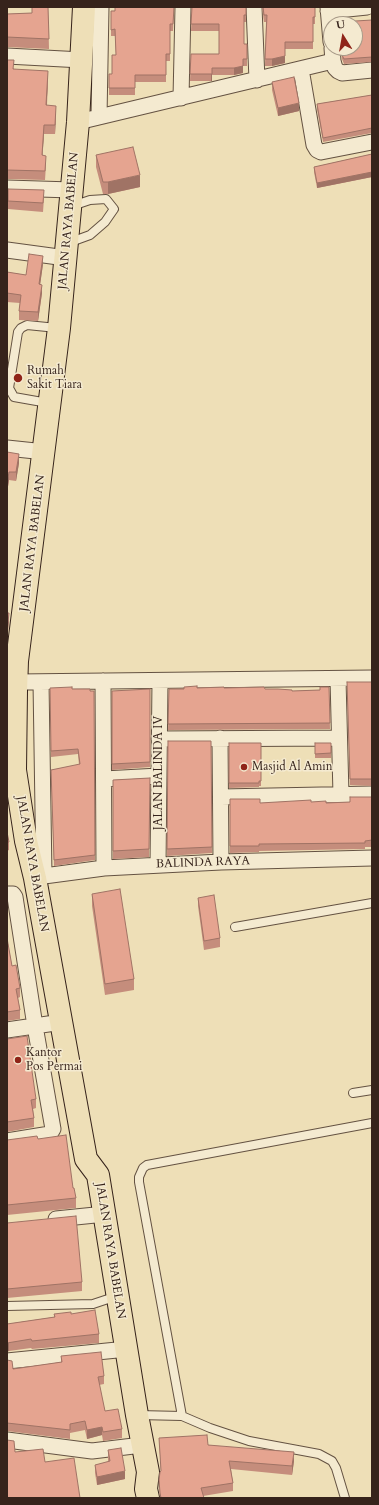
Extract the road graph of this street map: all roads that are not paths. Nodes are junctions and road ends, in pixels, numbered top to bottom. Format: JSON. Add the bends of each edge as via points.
{"nodes":[{"id":1,"x":84,"y":7,"type":"edge"},
{"id":2,"x":101,"y":7,"type":"edge"},
{"id":3,"x":183,"y":7,"type":"edge"},
{"id":4,"x":254,"y":7,"type":"edge"},
{"id":5,"x":367,"y":7,"type":"edge"},
{"id":6,"x":328,"y":9,"type":"edge"},
{"id":7,"x":7,"y":56,"type":"edge"},
{"id":8,"x":330,"y":56,"type":"edge"},
{"id":9,"x":332,"y":56,"type":"edge"},
{"id":10,"x":82,"y":60,"type":"junction"},
{"id":11,"x":301,"y":69,"type":"junction"},
{"id":12,"x":372,"y":70,"type":"edge"},
{"id":13,"x":257,"y":80,"type":"junction"},
{"id":14,"x":181,"y":98,"type":"junction"},
{"id":15,"x":89,"y":120,"type":"junction"},
{"id":16,"x":372,"y":142,"type":"edge"},
{"id":17,"x":7,"y":188,"type":"edge"},
{"id":18,"x":71,"y":198,"type":"junction"},
{"id":19,"x":7,"y":250,"type":"edge"},
{"id":20,"x":66,"y":250,"type":"junction"},
{"id":21,"x":59,"y":328,"type":"junction"},
{"id":22,"x":50,"y":403,"type":"junction"},
{"id":23,"x":7,"y":448,"type":"edge"},
{"id":24,"x":44,"y":455,"type":"junction"},
{"id":25,"x":7,"y":456,"type":"edge"},
{"id":26,"x":372,"y":678,"type":"edge"},
{"id":27,"x":338,"y":679,"type":"junction"},
{"id":28,"x":103,"y":681,"type":"junction"},
{"id":29,"x":160,"y":681,"type":"junction"},
{"id":30,"x":16,"y":682,"type":"junction"},
{"id":31,"x":41,"y":682,"type":"junction"},
{"id":32,"x":220,"y":738,"type":"junction"},
{"id":33,"x":339,"y":738,"type":"junction"},
{"id":34,"x":159,"y":739,"type":"junction"},
{"id":35,"x":11,"y":770,"type":"edge"},
{"id":36,"x":159,"y":776,"type":"junction"},
{"id":37,"x":104,"y":779,"type":"junction"},
{"id":38,"x":372,"y":794,"type":"edge"},
{"id":39,"x":341,"y":795,"type":"junction"},
{"id":40,"x":221,"y":796,"type":"junction"},
{"id":41,"x":372,"y":858,"type":"edge"},
{"id":42,"x":221,"y":862,"type":"junction"},
{"id":43,"x":158,"y":865,"type":"junction"},
{"id":44,"x":104,"y":868,"type":"junction"},
{"id":45,"x":39,"y":877,"type":"junction"},
{"id":46,"x":7,"y":894,"type":"edge"},
{"id":47,"x":372,"y":903,"type":"edge"},
{"id":48,"x":235,"y":927,"type":"dead end"},
{"id":49,"x":62,"y":1022,"type":"junction"},
{"id":50,"x":35,"y":1026,"type":"junction"},
{"id":51,"x":7,"y":1030,"type":"edge"},
{"id":52,"x":372,"y":1090,"type":"edge"},
{"id":53,"x":353,"y":1093,"type":"dead end"},
{"id":54,"x":372,"y":1123,"type":"edge"},
{"id":55,"x":7,"y":1141,"type":"edge"},
{"id":56,"x":105,"y":1214,"type":"junction"},
{"id":57,"x":45,"y":1220,"type":"edge"},
{"id":58,"x":118,"y":1296,"type":"junction"},
{"id":59,"x":7,"y":1306,"type":"edge"},
{"id":60,"x":127,"y":1349,"type":"junction"},
{"id":61,"x":7,"y":1361,"type":"edge"},
{"id":62,"x":137,"y":1416,"type":"junction"},
{"id":63,"x":182,"y":1416,"type":"junction"},
{"id":64,"x":7,"y":1440,"type":"edge"},
{"id":65,"x":142,"y":1446,"type":"junction"},
{"id":66,"x":148,"y":1498,"type":"edge"},
{"id":67,"x":344,"y":1498,"type":"edge"}],
"edges":[{"from":1,"to":10,"type":"main road","name":"JALAN RAYA BABELAN"},
{"from":2,"to":15,"type":"street"},
{"from":3,"to":14,"type":"street"},
{"from":4,"to":13,"type":"street"},
{"from":5,"to":6,"type":"street"},
{"from":7,"to":10,"type":"street"},
{"from":8,"to":11,"type":"street"},
{"from":9,"to":12,"type":"street","via":[[335,68],[342,73]]},
{"from":10,"to":15,"type":"main road","name":"JALAN RAYA BABELAN"},
{"from":11,"to":13,"type":"street"},
{"from":11,"to":16,"type":"street","via":[[317,150],[322,152]]},
{"from":13,"to":14,"type":"street"},
{"from":14,"to":15,"type":"street"},
{"from":15,"to":18,"type":"main road","name":"JALAN RAYA BABELAN"},
{"from":17,"to":18,"type":"street"},
{"from":18,"to":20,"type":"main road","name":"JALAN RAYA BABELAN"},
{"from":18,"to":20,"type":"lane","via":[[106,199],[114,209],[105,222],[90,235]]},
{"from":19,"to":20,"type":"street"},
{"from":20,"to":21,"type":"main road","name":"JALAN RAYA BABELAN"},
{"from":21,"to":22,"type":"main road","name":"JALAN RAYA BABELAN"},
{"from":21,"to":22,"type":"lane","via":[[28,325],[20,328],[9,388],[14,397]]},
{"from":22,"to":24,"type":"main road","name":"JALAN RAYA BABELAN"},
{"from":23,"to":24,"type":"street"},
{"from":24,"to":25,"type":"street"},
{"from":24,"to":30,"type":"main road","name":"JALAN RAYA BABELAN"},
{"from":26,"to":27,"type":"street"},
{"from":27,"to":29,"type":"street"},
{"from":27,"to":33,"type":"street"},
{"from":28,"to":29,"type":"street"},
{"from":28,"to":31,"type":"street"},
{"from":28,"to":37,"type":"street"},
{"from":29,"to":34,"type":"street","name":"JALAN BALINDA IV"},
{"from":30,"to":31,"type":"street"},
{"from":30,"to":35,"type":"main road","name":"JALAN RAYA BABELAN"},
{"from":31,"to":45,"type":"street"},
{"from":32,"to":33,"type":"street"},
{"from":32,"to":34,"type":"street"},
{"from":32,"to":40,"type":"street"},
{"from":33,"to":39,"type":"street"},
{"from":34,"to":36,"type":"street","name":"JALAN BALINDA IV"},
{"from":35,"to":45,"type":"main road","name":"JALAN RAYA BABELAN","via":[[26,841]]},
{"from":36,"to":37,"type":"street"},
{"from":36,"to":43,"type":"street","name":"JALAN BALINDA IV"},
{"from":37,"to":44,"type":"street"},
{"from":38,"to":39,"type":"street"},
{"from":39,"to":40,"type":"street"},
{"from":40,"to":42,"type":"street"},
{"from":41,"to":42,"type":"street","name":"BALINDA RAYA"},
{"from":42,"to":43,"type":"street","name":"BALINDA RAYA"},
{"from":43,"to":44,"type":"street","name":"BALINDA RAYA"},
{"from":44,"to":45,"type":"street","name":"BALINDA RAYA"},
{"from":45,"to":49,"type":"main road","name":"JALAN RAYA BABELAN"},
{"from":46,"to":50,"type":"street","via":[[16,897]]},
{"from":47,"to":48,"type":"lane"},
{"from":49,"to":50,"type":"street"},
{"from":49,"to":56,"type":"main road","name":"JALAN RAYA BABELAN","via":[[86,1159],[98,1175]]},
{"from":50,"to":51,"type":"street"},
{"from":50,"to":55,"type":"street","via":[[53,1129],[50,1134]]},
{"from":52,"to":53,"type":"lane"},
{"from":54,"to":63,"type":"lane","via":[[147,1165],[143,1168],[139,1182]]},
{"from":56,"to":57,"type":"street"},
{"from":56,"to":58,"type":"main road","name":"JALAN RAYA BABELAN"},
{"from":58,"to":59,"type":"lane","via":[[93,1304]]},
{"from":58,"to":60,"type":"main road","name":"JALAN RAYA BABELAN"},
{"from":60,"to":61,"type":"street"},
{"from":60,"to":62,"type":"main road","name":"JALAN RAYA BABELAN"},
{"from":62,"to":63,"type":"lane"},
{"from":62,"to":65,"type":"main road","name":"JALAN RAYA BABELAN"},
{"from":63,"to":67,"type":"lane","via":[[249,1441],[319,1454],[327,1458],[336,1468]]},
{"from":64,"to":65,"type":"street","via":[[92,1451]]},
{"from":65,"to":66,"type":"main road","name":"JALAN RAYA BABELAN","via":[[148,1472]]}]}
